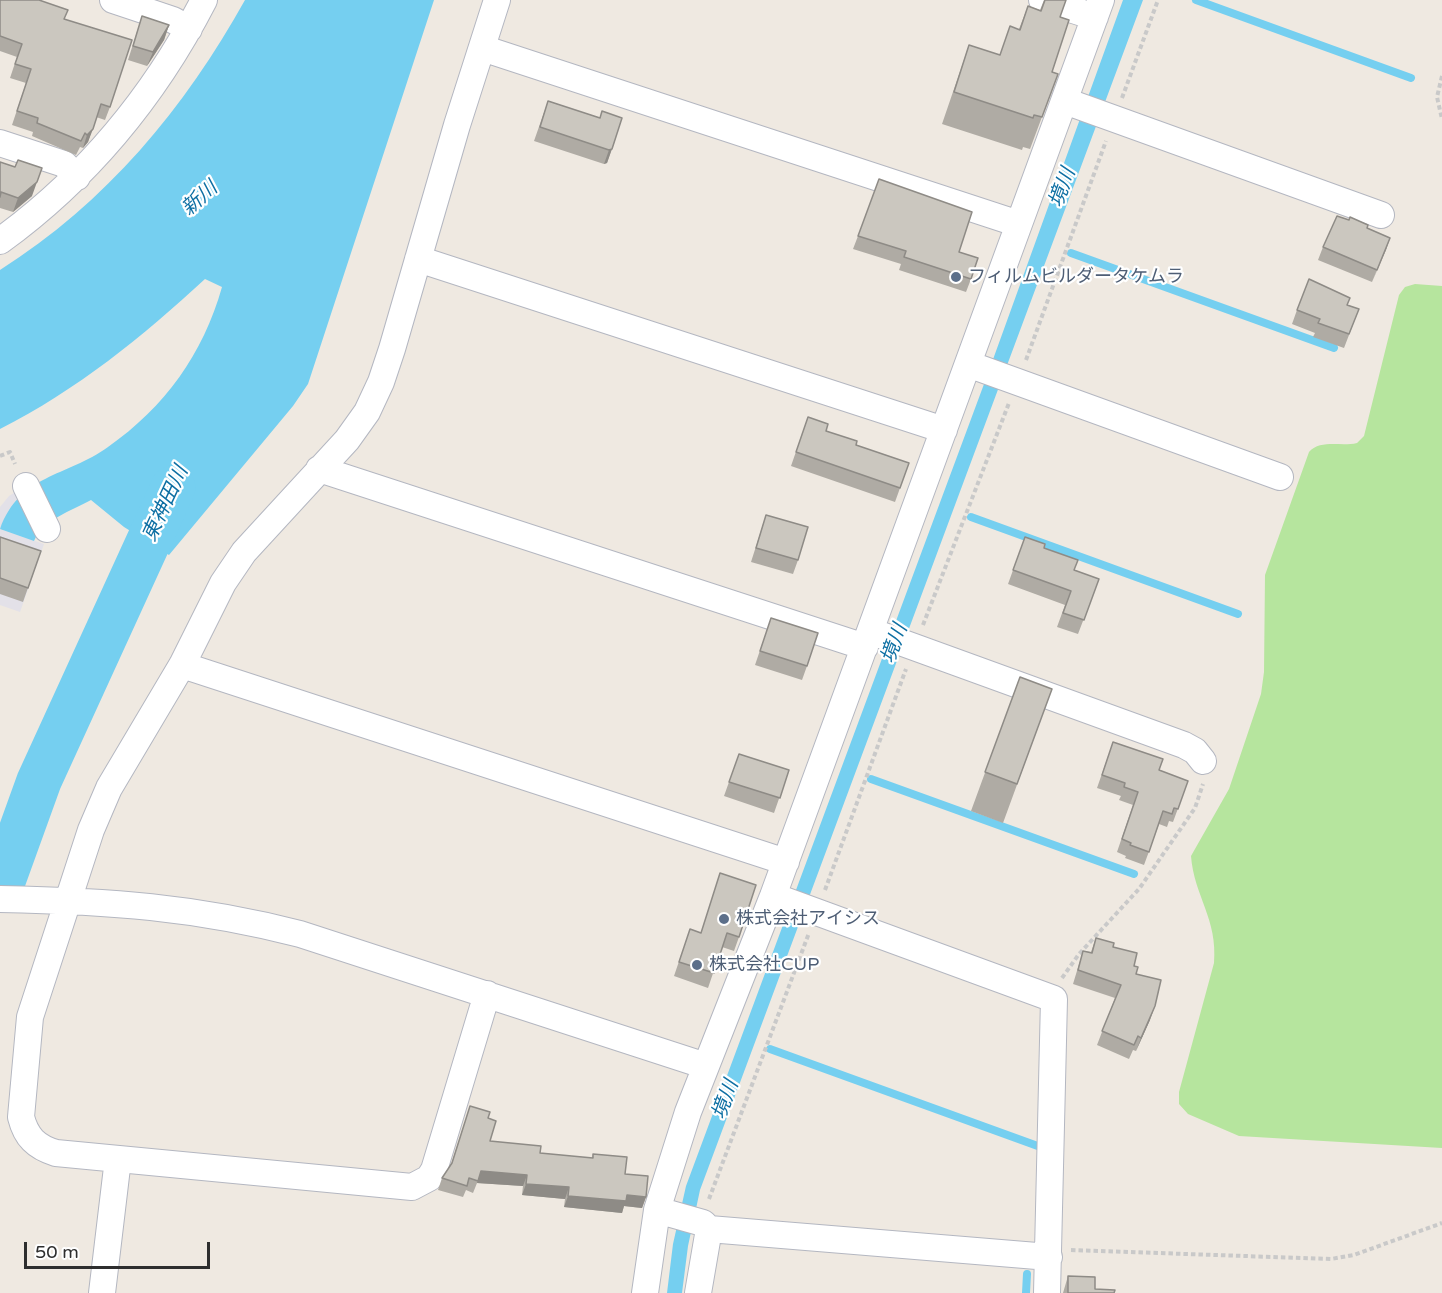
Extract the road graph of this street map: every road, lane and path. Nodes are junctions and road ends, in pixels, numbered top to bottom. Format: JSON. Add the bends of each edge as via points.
{"nodes":[{"id":1,"x":113,"y":0,"type":"edge"},
{"id":2,"x":204,"y":0,"type":"edge"},
{"id":3,"x":497,"y":0,"type":"edge"},
{"id":4,"x":1042,"y":0,"type":"edge"},
{"id":5,"x":1158,"y":0,"type":"edge"},
{"id":6,"x":1098,"y":9,"type":"edge"},
{"id":7,"x":189,"y":29,"type":"junction"},
{"id":8,"x":482,"y":48,"type":"junction"},
{"id":9,"x":1442,"y":76,"type":"edge"},
{"id":10,"x":1071,"y":103,"type":"junction"},
{"id":11,"x":1110,"y":117,"type":"junction"},
{"id":12,"x":1442,"y":119,"type":"edge"},
{"id":13,"x":0,"y":143,"type":"edge"},
{"id":14,"x":77,"y":177,"type":"junction"},
{"id":15,"x":1381,"y":215,"type":"dead end"},
{"id":16,"x":1019,"y":224,"type":"junction"},
{"id":17,"x":0,"y":241,"type":"edge"},
{"id":18,"x":418,"y":259,"type":"junction"},
{"id":19,"x":975,"y":366,"type":"junction"},
{"id":20,"x":1013,"y":381,"type":"junction"},
{"id":21,"x":944,"y":430,"type":"junction"},
{"id":22,"x":320,"y":469,"type":"junction"},
{"id":23,"x":1280,"y":477,"type":"dead end"},
{"id":24,"x":26,"y":486,"type":"dead end"},
{"id":25,"x":47,"y":529,"type":"dead end"},
{"id":26,"x":872,"y":638,"type":"junction"},
{"id":27,"x":913,"y":646,"type":"junction"},
{"id":28,"x":182,"y":665,"type":"junction"},
{"id":29,"x":1203,"y":760,"type":"joint"},
{"id":30,"x":786,"y":862,"type":"junction"},
{"id":31,"x":779,"y":898,"type":"junction"},
{"id":32,"x":0,"y":899,"type":"edge"},
{"id":33,"x":59,"y":900,"type":"junction"},
{"id":34,"x":814,"y":911,"type":"junction"},
{"id":35,"x":487,"y":994,"type":"junction"},
{"id":36,"x":1054,"y":999,"type":"junction"},
{"id":37,"x":706,"y":1066,"type":"junction"},
{"id":38,"x":118,"y":1159,"type":"junction"},
{"id":39,"x":664,"y":1212,"type":"junction"},
{"id":40,"x":1442,"y":1223,"type":"edge"},
{"id":41,"x":704,"y":1224,"type":"junction"},
{"id":42,"x":1049,"y":1253,"type":"junction"},
{"id":43,"x":102,"y":1293,"type":"edge"},
{"id":44,"x":645,"y":1293,"type":"edge"},
{"id":45,"x":698,"y":1293,"type":"edge"},
{"id":46,"x":1047,"y":1293,"type":"edge"}],
"edges":[{"from":1,"to":7,"type":"street"},
{"from":2,"to":7,"type":"street"},
{"from":3,"to":8,"type":"street"},
{"from":4,"to":6,"type":"street"},
{"from":5,"to":11,"type":"path"},
{"from":6,"to":10,"type":"street"},
{"from":7,"to":14,"type":"street","via":[[132,116]]},
{"from":8,"to":16,"type":"street"},
{"from":8,"to":18,"type":"street"},
{"from":9,"to":12,"type":"path","via":[[1437,97]]},
{"from":10,"to":11,"type":"street"},
{"from":10,"to":16,"type":"street"},
{"from":11,"to":15,"type":"street"},
{"from":11,"to":20,"type":"path"},
{"from":13,"to":14,"type":"street","via":[[64,164]]},
{"from":14,"to":17,"type":"street"},
{"from":16,"to":19,"type":"street"},
{"from":18,"to":21,"type":"street"},
{"from":18,"to":22,"type":"street","via":[[381,382],[367,412]]},
{"from":19,"to":20,"type":"street"},
{"from":19,"to":21,"type":"street"},
{"from":20,"to":23,"type":"street"},
{"from":20,"to":27,"type":"path"},
{"from":21,"to":26,"type":"street"},
{"from":22,"to":26,"type":"street"},
{"from":22,"to":28,"type":"street","via":[[239,559]]},
{"from":24,"to":25,"type":"street"},
{"from":26,"to":27,"type":"street"},
{"from":26,"to":30,"type":"street"},
{"from":27,"to":29,"type":"street","via":[[1184,745]]},
{"from":27,"to":34,"type":"path"},
{"from":28,"to":30,"type":"street"},
{"from":28,"to":33,"type":"street","via":[[109,788]]},
{"from":29,"to":36,"type":"path","via":[[1204,777],[1195,808],[1139,889],[1079,954]]},
{"from":30,"to":31,"type":"street"},
{"from":31,"to":34,"type":"street"},
{"from":31,"to":37,"type":"street"},
{"from":32,"to":33,"type":"street"},
{"from":33,"to":35,"type":"street","via":[[147,904],[262,924]]},
{"from":33,"to":38,"type":"street","via":[[30,1017],[21,1117],[25,1130],[43,1149]]},
{"from":34,"to":36,"type":"street"},
{"from":34,"to":41,"type":"path","via":[[712,1188]]},
{"from":35,"to":37,"type":"street"},
{"from":35,"to":38,"type":"street","via":[[434,1170],[421,1184],[402,1186]]},
{"from":36,"to":42,"type":"street"},
{"from":37,"to":39,"type":"street","via":[[688,1112]]},
{"from":38,"to":43,"type":"street"},
{"from":39,"to":41,"type":"street"},
{"from":39,"to":44,"type":"street"},
{"from":40,"to":42,"type":"path","via":[[1354,1255],[1331,1259]]},
{"from":41,"to":42,"type":"street"},
{"from":41,"to":45,"type":"street"},
{"from":42,"to":46,"type":"street"}]}
